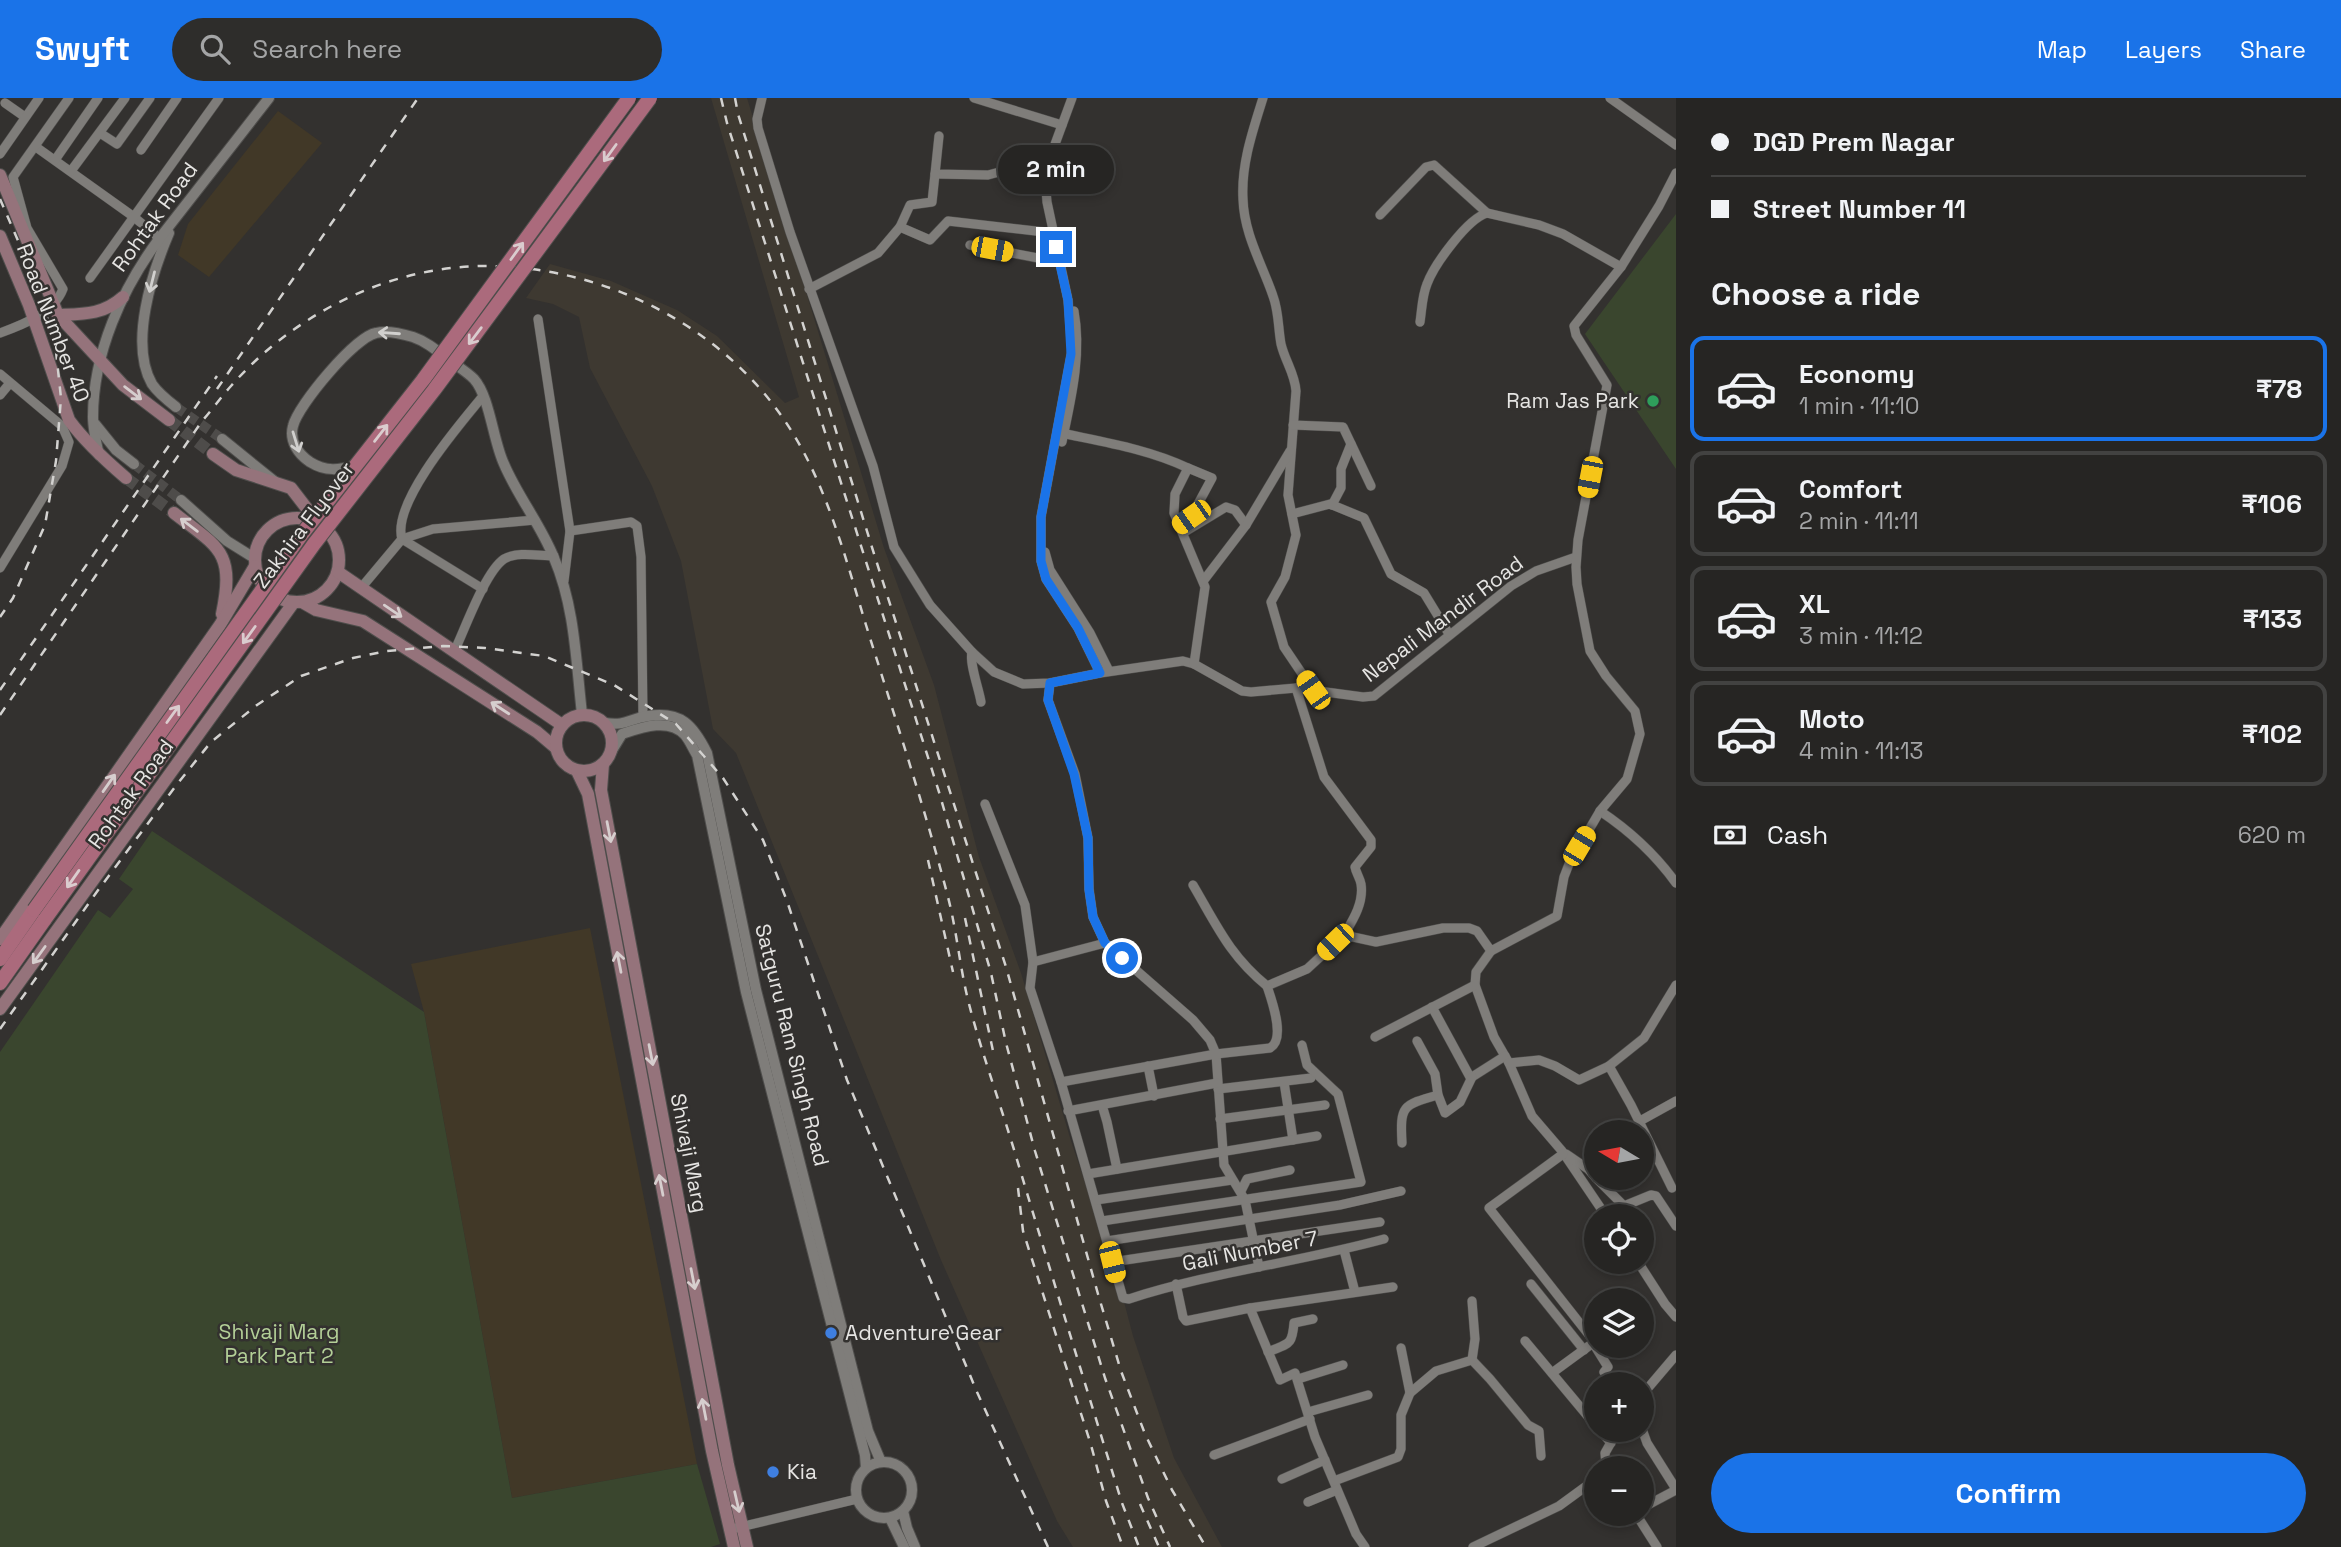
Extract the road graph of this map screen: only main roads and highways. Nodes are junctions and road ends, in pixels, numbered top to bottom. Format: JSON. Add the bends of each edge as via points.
{"nodes":[{"id":1,"x":629,"y":98,"type":"edge"},
{"id":2,"x":650,"y":98,"type":"edge"},
{"id":3,"x":0,"y":175,"type":"edge"},
{"id":4,"x":0,"y":236,"type":"edge"},
{"id":5,"x":123,"y":298,"type":"road end"},
{"id":6,"x":55,"y":309,"type":"junction"},
{"id":7,"x":169,"y":419,"type":"tunnel mouth"},
{"id":8,"x":213,"y":454,"type":"tunnel mouth"},
{"id":9,"x":126,"y":478,"type":"tunnel mouth"},
{"id":10,"x":174,"y":513,"type":"tunnel mouth"},
{"id":11,"x":318,"y":523,"type":"junction"},
{"id":12,"x":227,"y":541,"type":"road end"},
{"id":13,"x":212,"y":542,"type":"junction"},
{"id":14,"x":255,"y":560,"type":"junction"},
{"id":15,"x":338,"y":572,"type":"junction"},
{"id":16,"x":298,"y":602,"type":"junction"},
{"id":17,"x":220,"y":625,"type":"junction"},
{"id":18,"x":562,"y":725,"type":"junction"},
{"id":19,"x":556,"y":748,"type":"junction"},
{"id":20,"x":603,"y":764,"type":"junction"},
{"id":21,"x":577,"y":771,"type":"junction"},
{"id":22,"x":39,"y":915,"type":"junction"},
{"id":23,"x":0,"y":939,"type":"edge"},
{"id":24,"x":0,"y":959,"type":"edge"},
{"id":25,"x":0,"y":983,"type":"edge"},
{"id":26,"x":0,"y":1009,"type":"edge"},
{"id":27,"x":736,"y":1528,"type":"junction"},
{"id":28,"x":734,"y":1547,"type":"edge"},
{"id":29,"x":747,"y":1547,"type":"edge"}],
"edges":[{"from":22,"to":1,"type":"main road","name":"Zakhira Flyover","one_way":true,"bridge":true,"via":[[302,534],[423,380]]},
{"from":2,"to":22,"type":"main road","name":"Zakhira Flyover","one_way":true,"bridge":true},
{"from":3,"to":6,"type":"main road","name":"Road Number 40"},
{"from":4,"to":9,"type":"main road","name":"Road Number 40","via":[[69,419]]},
{"from":5,"to":6,"type":"main road","via":[[101,312]]},
{"from":6,"to":7,"type":"main road","name":"Road Number 40","one_way":true,"via":[[123,385]]},
{"from":8,"to":11,"type":"main road","via":[[236,470],[291,488]]},
{"from":13,"to":10,"type":"main road","one_way":true},
{"from":11,"to":14,"type":"main road","via":[[292,517],[279,521],[259,540]]},
{"from":11,"to":15,"type":"main road","via":[[334,539]]},
{"from":12,"to":13,"type":"main road"},
{"from":13,"to":17,"type":"main road","via":[[225,561],[226,598]]},
{"from":14,"to":16,"type":"main road","via":[[268,591]]},
{"from":14,"to":17,"type":"main road","name":"Rohtak Road"},
{"from":15,"to":16,"type":"main road","via":[[324,592]]},
{"from":15,"to":18,"type":"main road","one_way":true},
{"from":19,"to":16,"type":"main road","one_way":true,"via":[[363,621]]},
{"from":16,"to":26,"type":"main road","name":"Rohtak Road","one_way":true},
{"from":23,"to":17,"type":"main road","name":"Rohtak Road","one_way":true},
{"from":18,"to":19,"type":"main road"},
{"from":18,"to":20,"type":"main road","via":[[582,714],[604,723],[612,737],[611,752]]},
{"from":19,"to":21,"type":"main road","via":[[559,758]]},
{"from":20,"to":21,"type":"main road","via":[[591,771]]},
{"from":20,"to":27,"type":"main road","name":"Shivaji Marg","one_way":true,"via":[[601,790]]},
{"from":27,"to":21,"type":"main road","name":"Shivaji Marg","one_way":true,"via":[[712,1451],[588,794]]},
{"from":22,"to":24,"type":"main road","name":"Zakhira Flyover"},
{"from":22,"to":25,"type":"main road","name":"Zakhira Flyover"},
{"from":27,"to":28,"type":"main road","name":"Shivaji Marg"},
{"from":27,"to":29,"type":"main road","name":"Shivaji Marg"}]}
